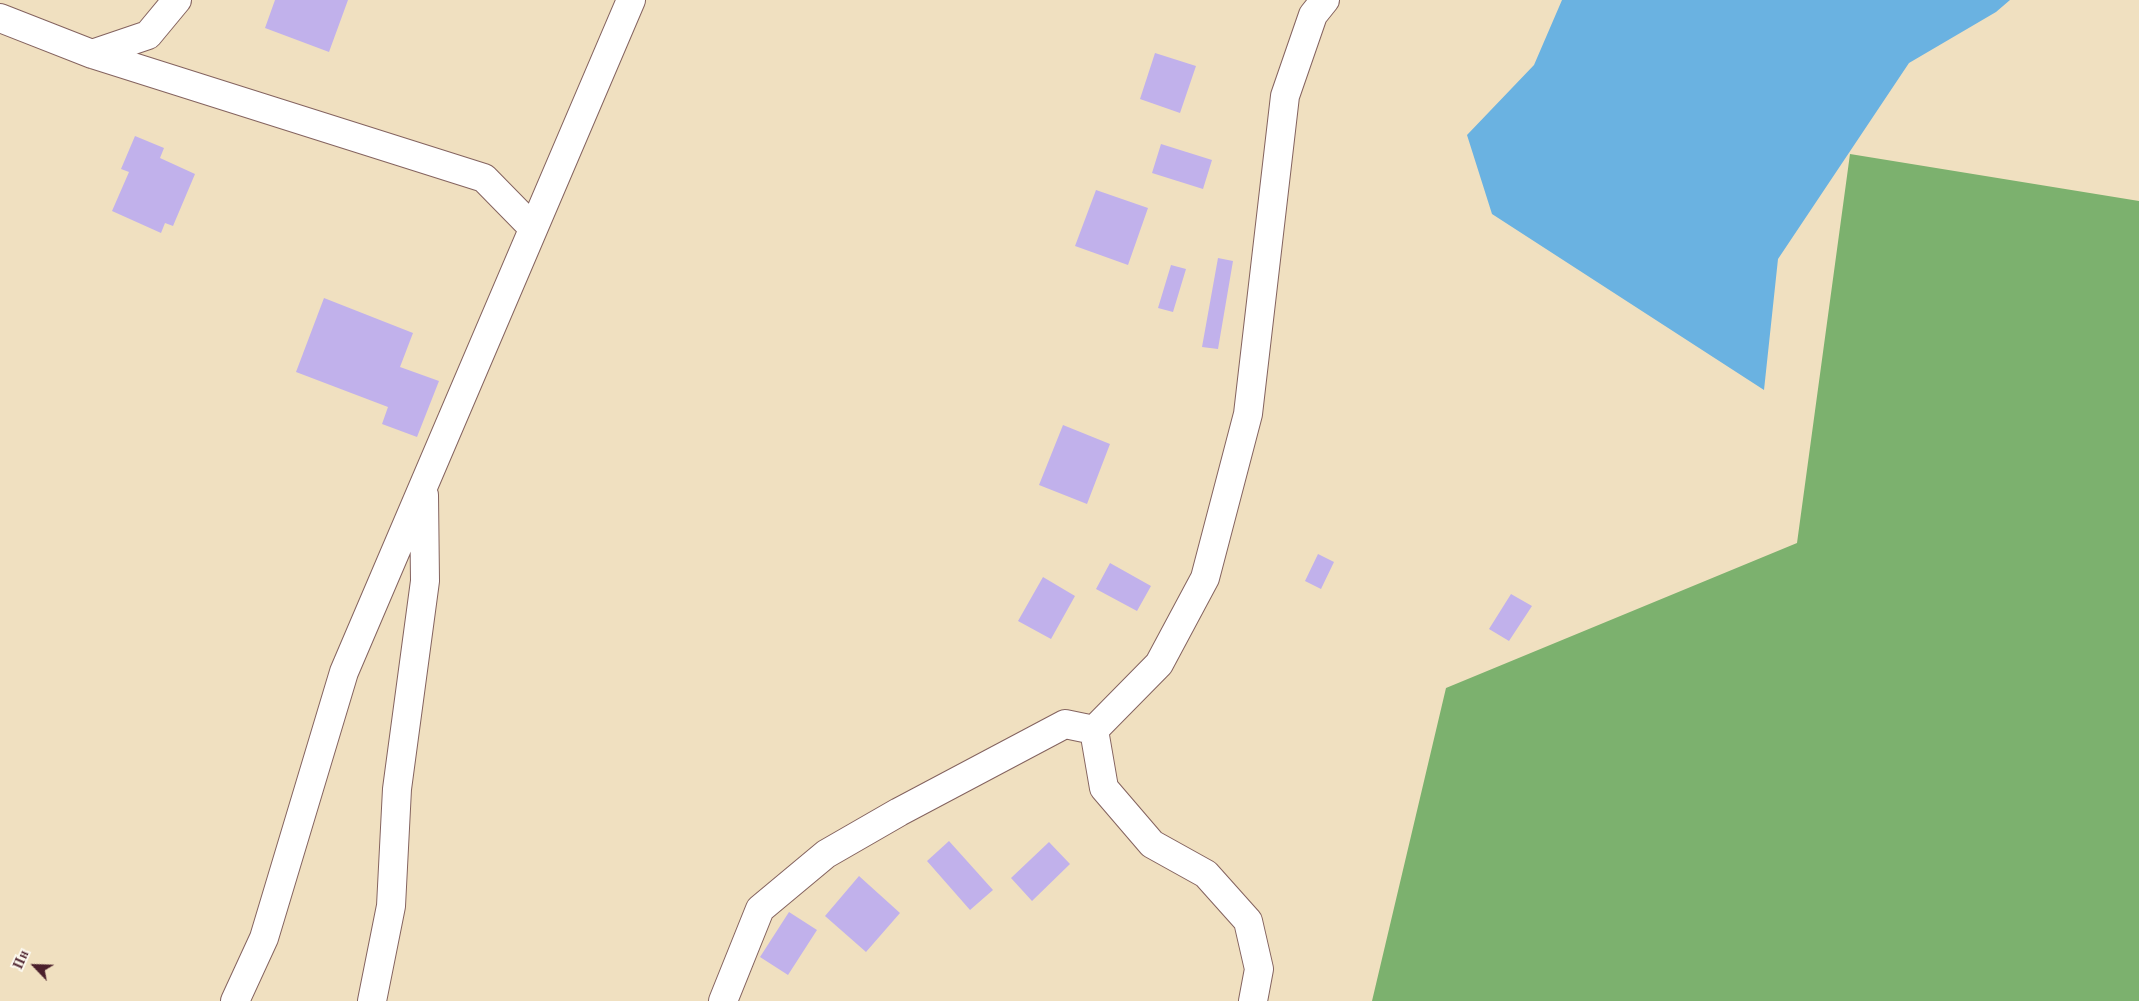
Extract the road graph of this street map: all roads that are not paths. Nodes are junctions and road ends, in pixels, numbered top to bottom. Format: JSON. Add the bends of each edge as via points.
{"nodes":[{"id":1,"x":177,"y":0,"type":"edge"},
{"id":2,"x":631,"y":0,"type":"edge"},
{"id":3,"x":1325,"y":0,"type":"edge"},
{"id":4,"x":0,"y":18,"type":"edge"},
{"id":5,"x":92,"y":54,"type":"junction"},
{"id":6,"x":533,"y":228,"type":"junction"},
{"id":7,"x":424,"y":484,"type":"junction"},
{"id":8,"x":1094,"y":730,"type":"junction"},
{"id":9,"x":235,"y":1001,"type":"edge"},
{"id":10,"x":372,"y":1001,"type":"edge"},
{"id":11,"x":723,"y":1001,"type":"edge"},
{"id":12,"x":1253,"y":1001,"type":"edge"}],
"edges":[{"from":1,"to":5,"type":"street","via":[[148,35]]},
{"from":2,"to":6,"type":"street"},
{"from":3,"to":8,"type":"street","via":[[1313,14],[1285,96],[1248,414],[1205,578],[1159,664]]},
{"from":4,"to":5,"type":"street"},
{"from":5,"to":6,"type":"street","via":[[484,178]]},
{"from":6,"to":7,"type":"street"},
{"from":7,"to":9,"type":"street","via":[[344,672],[264,938]]},
{"from":7,"to":10,"type":"street","via":[[425,581],[397,789],[391,906]]},
{"from":8,"to":11,"type":"street","via":[[1065,724],[826,854],[760,909]]},
{"from":8,"to":12,"type":"street","via":[[1104,788],[1152,844],[1206,874],[1248,922],[1259,970]]}]}
